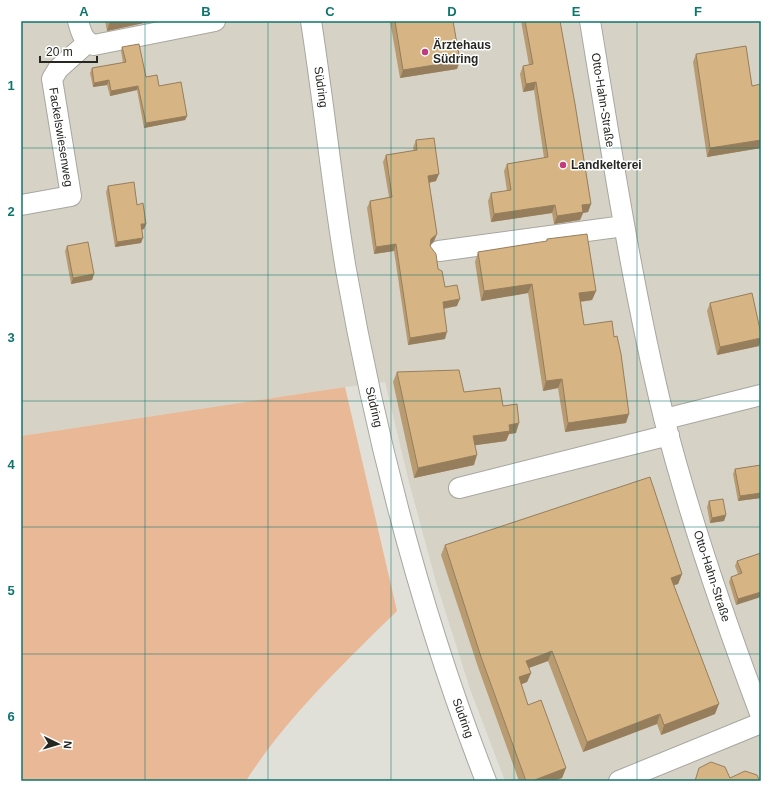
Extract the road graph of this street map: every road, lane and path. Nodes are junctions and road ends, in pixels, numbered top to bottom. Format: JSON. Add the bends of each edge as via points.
{"nodes":[{"id":1,"x":78,"y":21,"type":"edge"},
{"id":2,"x":215,"y":21,"type":"edge"},
{"id":3,"x":311,"y":21,"type":"edge"},
{"id":4,"x":590,"y":21,"type":"edge"},
{"id":5,"x":87,"y":43,"type":"junction"},
{"id":6,"x":21,"y":205,"type":"edge"},
{"id":7,"x":624,"y":226,"type":"junction"},
{"id":8,"x":438,"y":251,"type":"dead end"},
{"id":9,"x":761,"y":395,"type":"edge"},
{"id":10,"x":667,"y":427,"type":"junction"},
{"id":11,"x":459,"y":488,"type":"dead end"},
{"id":12,"x":761,"y":716,"type":"edge"},
{"id":13,"x":761,"y":723,"type":"edge"},
{"id":14,"x":486,"y":781,"type":"edge"},
{"id":15,"x":619,"y":781,"type":"edge"}],
"edges":[{"from":1,"to":5,"type":"street"},
{"from":2,"to":5,"type":"street","via":[[101,45]]},
{"from":3,"to":14,"type":"street","name":"Südring","via":[[340,229],[371,395],[422,595],[438,648]]},
{"from":4,"to":7,"type":"street","name":"Otto-Hahn-Straße"},
{"from":5,"to":6,"type":"street","name":"Fackelswiesenweg","via":[[58,68],[52,79],[71,196]]},
{"from":7,"to":8,"type":"street"},
{"from":7,"to":10,"type":"street","name":"Otto-Hahn-Straße","via":[[634,283]]},
{"from":9,"to":10,"type":"street"},
{"from":10,"to":11,"type":"street"},
{"from":10,"to":12,"type":"street","name":"Otto-Hahn-Straße","via":[[732,640]]},
{"from":13,"to":15,"type":"street"}]}
